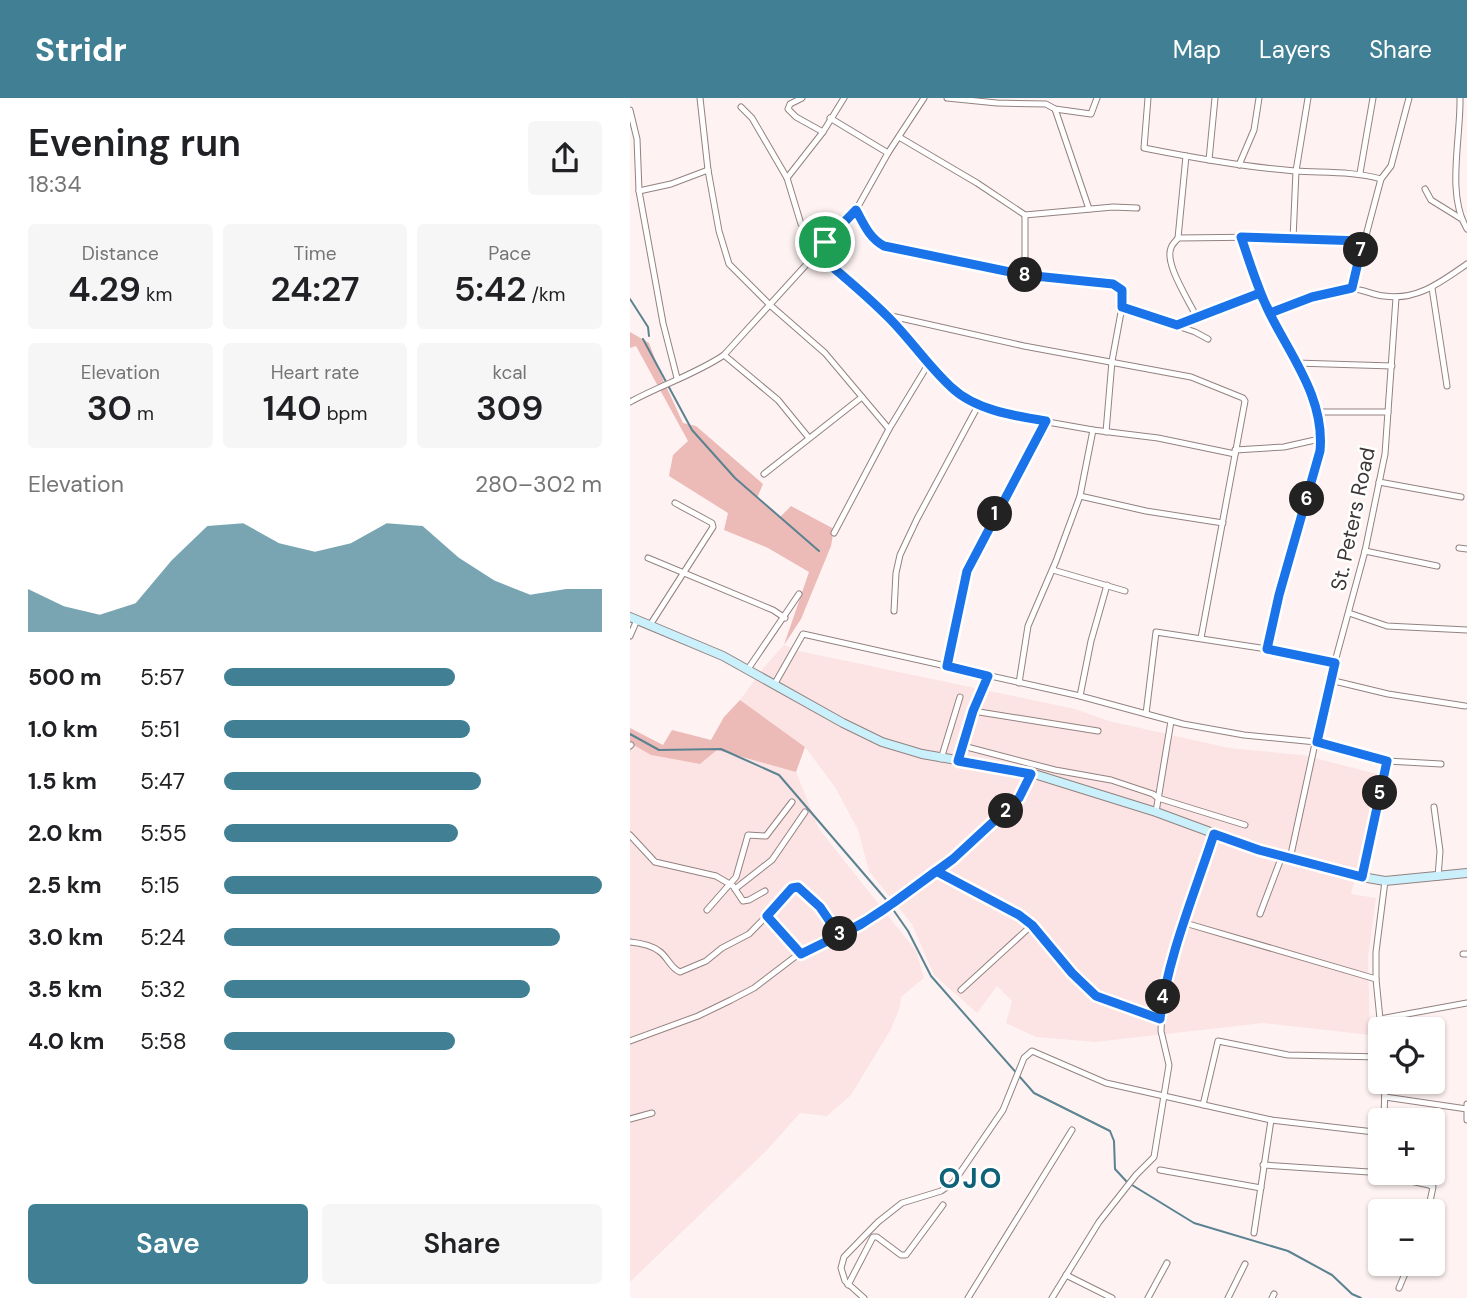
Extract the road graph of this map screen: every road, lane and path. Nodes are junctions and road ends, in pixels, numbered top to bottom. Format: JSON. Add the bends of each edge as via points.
{"nodes":[{"id":1,"x":701,"y":98,"type":"edge"},
{"id":2,"x":802,"y":98,"type":"edge"},
{"id":3,"x":844,"y":98,"type":"edge"},
{"id":4,"x":924,"y":98,"type":"edge"},
{"id":5,"x":1097,"y":98,"type":"edge"},
{"id":6,"x":1148,"y":98,"type":"edge"},
{"id":7,"x":1215,"y":98,"type":"edge"},
{"id":8,"x":1259,"y":98,"type":"edge"},
{"id":9,"x":1308,"y":98,"type":"edge"},
{"id":10,"x":1373,"y":98,"type":"edge"},
{"id":11,"x":1409,"y":98,"type":"edge"},
{"id":12,"x":1461,"y":98,"type":"edge"},
{"id":13,"x":952,"y":99,"type":"edge"},
{"id":14,"x":1027,"y":100,"type":"edge"},
{"id":15,"x":741,"y":107,"type":"dead end"},
{"id":16,"x":1055,"y":109,"type":"junction"},
{"id":17,"x":630,"y":110,"type":"edge"},
{"id":18,"x":830,"y":118,"type":"junction"},
{"id":19,"x":823,"y":132,"type":"junction"},
{"id":20,"x":899,"y":138,"type":"junction"},
{"id":21,"x":888,"y":153,"type":"junction"},
{"id":22,"x":1186,"y":156,"type":"junction"},
{"id":23,"x":1209,"y":160,"type":"junction"},
{"id":24,"x":1239,"y":165,"type":"junction"},
{"id":25,"x":708,"y":170,"type":"junction"},
{"id":26,"x":1296,"y":171,"type":"junction"},
{"id":27,"x":1360,"y":173,"type":"junction"},
{"id":28,"x":787,"y":178,"type":"junction"},
{"id":29,"x":1381,"y":179,"type":"junction"},
{"id":30,"x":1425,"y":190,"type":"dead end"},
{"id":31,"x":639,"y":191,"type":"junction"},
{"id":32,"x":1137,"y":208,"type":"dead end"},
{"id":33,"x":1089,"y":209,"type":"junction"},
{"id":34,"x":856,"y":210,"type":"junction"},
{"id":35,"x":1025,"y":215,"type":"junction"},
{"id":36,"x":1460,"y":218,"type":"junction"},
{"id":37,"x":1467,"y":229,"type":"edge"},
{"id":38,"x":1241,"y":237,"type":"junction"},
{"id":39,"x":1178,"y":238,"type":"junction"},
{"id":40,"x":1293,"y":239,"type":"junction"},
{"id":41,"x":1363,"y":241,"type":"junction"},
{"id":42,"x":825,"y":242,"type":"junction"},
{"id":43,"x":817,"y":254,"type":"junction"},
{"id":44,"x":1467,"y":264,"type":"edge"},
{"id":45,"x":1025,"y":275,"type":"junction"},
{"id":46,"x":1352,"y":288,"type":"junction"},
{"id":47,"x":1432,"y":288,"type":"junction"},
{"id":48,"x":1260,"y":293,"type":"junction"},
{"id":49,"x":1396,"y":298,"type":"junction"},
{"id":50,"x":770,"y":305,"type":"junction"},
{"id":51,"x":1122,"y":307,"type":"junction"},
{"id":52,"x":1270,"y":313,"type":"junction"},
{"id":53,"x":887,"y":315,"type":"junction"},
{"id":54,"x":1197,"y":317,"type":"junction"},
{"id":55,"x":1177,"y":325,"type":"junction"},
{"id":56,"x":1208,"y":339,"type":"dead end"},
{"id":57,"x":724,"y":355,"type":"junction"},
{"id":58,"x":1112,"y":361,"type":"junction"},
{"id":59,"x":929,"y":363,"type":"junction"},
{"id":60,"x":1296,"y":363,"type":"junction"},
{"id":61,"x":1392,"y":366,"type":"junction"},
{"id":62,"x":675,"y":379,"type":"junction"},
{"id":63,"x":1447,"y":386,"type":"dead end"},
{"id":64,"x":862,"y":397,"type":"junction"},
{"id":65,"x":630,"y":402,"type":"edge"},
{"id":66,"x":979,"y":404,"type":"junction"},
{"id":67,"x":1317,"y":412,"type":"junction"},
{"id":68,"x":1388,"y":412,"type":"junction"},
{"id":69,"x":1046,"y":421,"type":"junction"},
{"id":70,"x":889,"y":429,"type":"junction"},
{"id":71,"x":1093,"y":430,"type":"junction"},
{"id":72,"x":1106,"y":432,"type":"junction"},
{"id":73,"x":1319,"y":437,"type":"junction"},
{"id":74,"x":809,"y":438,"type":"junction"},
{"id":75,"x":1235,"y":452,"type":"junction"},
{"id":76,"x":764,"y":474,"type":"dead end"},
{"id":77,"x":1379,"y":482,"type":"junction"},
{"id":78,"x":1080,"y":496,"type":"junction"},
{"id":79,"x":1461,"y":497,"type":"dead end"},
{"id":80,"x":675,"y":503,"type":"dead end"},
{"id":81,"x":1223,"y":523,"type":"junction"},
{"id":82,"x":834,"y":533,"type":"dead end"},
{"id":83,"x":1460,"y":548,"type":"dead end"},
{"id":84,"x":1467,"y":549,"type":"edge"},
{"id":85,"x":1366,"y":551,"type":"junction"},
{"id":86,"x":648,"y":558,"type":"dead end"},
{"id":87,"x":1437,"y":566,"type":"dead end"},
{"id":88,"x":1053,"y":570,"type":"junction"},
{"id":89,"x":682,"y":574,"type":"junction"},
{"id":90,"x":1107,"y":585,"type":"junction"},
{"id":91,"x":1125,"y":591,"type":"dead end"},
{"id":92,"x":799,"y":594,"type":"dead end"},
{"id":93,"x":894,"y":611,"type":"dead end"},
{"id":94,"x":1349,"y":613,"type":"junction"},
{"id":95,"x":633,"y":618,"type":"edge"},
{"id":96,"x":785,"y":618,"type":"junction"},
{"id":97,"x":650,"y":625,"type":"junction"},
{"id":98,"x":1467,"y":630,"type":"edge"},
{"id":99,"x":630,"y":636,"type":"edge"},
{"id":100,"x":1201,"y":638,"type":"junction"},
{"id":101,"x":1267,"y":649,"type":"junction"},
{"id":102,"x":1335,"y":663,"type":"junction"},
{"id":103,"x":947,"y":666,"type":"junction"},
{"id":104,"x":749,"y":671,"type":"junction"},
{"id":105,"x":988,"y":676,"type":"junction"},
{"id":106,"x":1330,"y":680,"type":"junction"},
{"id":107,"x":1019,"y":682,"type":"junction"},
{"id":108,"x":775,"y":685,"type":"junction"},
{"id":109,"x":1080,"y":696,"type":"junction"},
{"id":110,"x":960,"y":697,"type":"dead end"},
{"id":111,"x":1465,"y":706,"type":"dead end"},
{"id":112,"x":973,"y":711,"type":"junction"},
{"id":113,"x":1146,"y":714,"type":"junction"},
{"id":114,"x":1171,"y":721,"type":"junction"},
{"id":115,"x":1098,"y":731,"type":"dead end"},
{"id":116,"x":1317,"y":742,"type":"junction"},
{"id":117,"x":963,"y":747,"type":"junction"},
{"id":118,"x":941,"y":758,"type":"junction"},
{"id":119,"x":958,"y":761,"type":"junction"},
{"id":120,"x":1387,"y":761,"type":"junction"},
{"id":121,"x":1441,"y":764,"type":"dead end"},
{"id":122,"x":1031,"y":774,"type":"junction"},
{"id":123,"x":1158,"y":798,"type":"junction"},
{"id":124,"x":792,"y":802,"type":"dead end"},
{"id":125,"x":1434,"y":807,"type":"dead end"},
{"id":126,"x":806,"y":812,"type":"dead end"},
{"id":127,"x":1156,"y":813,"type":"junction"},
{"id":128,"x":1245,"y":825,"type":"dead end"},
{"id":129,"x":1214,"y":834,"type":"junction"},
{"id":130,"x":630,"y":835,"type":"edge"},
{"id":131,"x":1286,"y":857,"type":"junction"},
{"id":132,"x":936,"y":871,"type":"junction"},
{"id":133,"x":1467,"y":873,"type":"edge"},
{"id":134,"x":1362,"y":877,"type":"junction"},
{"id":135,"x":1438,"y":877,"type":"junction"},
{"id":136,"x":1385,"y":881,"type":"junction"},
{"id":137,"x":733,"y":887,"type":"junction"},
{"id":138,"x":765,"y":891,"type":"dead end"},
{"id":139,"x":707,"y":910,"type":"dead end"},
{"id":140,"x":1260,"y":914,"type":"dead end"},
{"id":141,"x":767,"y":916,"type":"junction"},
{"id":142,"x":1185,"y":923,"type":"junction"},
{"id":143,"x":1032,"y":925,"type":"junction"},
{"id":144,"x":839,"y":935,"type":"junction"},
{"id":145,"x":630,"y":942,"type":"edge"},
{"id":146,"x":801,"y":954,"type":"junction"},
{"id":147,"x":1376,"y":979,"type":"junction"},
{"id":148,"x":961,"y":990,"type":"dead end"},
{"id":149,"x":1467,"y":1003,"type":"edge"},
{"id":150,"x":1380,"y":1017,"type":"edge"},
{"id":151,"x":1391,"y":1017,"type":"edge"},
{"id":152,"x":1160,"y":1019,"type":"junction"},
{"id":153,"x":630,"y":1041,"type":"edge"},
{"id":154,"x":1368,"y":1057,"type":"edge"},
{"id":155,"x":1165,"y":1095,"type":"junction"},
{"id":156,"x":1385,"y":1097,"type":"joint"},
{"id":157,"x":1203,"y":1105,"type":"junction"},
{"id":158,"x":1385,"y":1108,"type":"edge"},
{"id":159,"x":1467,"y":1108,"type":"edge"},
{"id":160,"x":652,"y":1113,"type":"dead end"},
{"id":161,"x":630,"y":1119,"type":"edge"},
{"id":162,"x":1271,"y":1120,"type":"junction"},
{"id":163,"x":1467,"y":1120,"type":"edge"},
{"id":164,"x":1072,"y":1130,"type":"dead end"},
{"id":165,"x":1368,"y":1131,"type":"edge"},
{"id":166,"x":1263,"y":1165,"type":"junction"},
{"id":167,"x":1160,"y":1170,"type":"dead end"},
{"id":168,"x":1261,"y":1188,"type":"junction"},
{"id":169,"x":1432,"y":1199,"type":"edge"},
{"id":170,"x":943,"y":1205,"type":"dead end"},
{"id":171,"x":1254,"y":1233,"type":"dead end"},
{"id":172,"x":1167,"y":1263,"type":"dead end"},
{"id":173,"x":1245,"y":1264,"type":"dead end"},
{"id":174,"x":1066,"y":1275,"type":"junction"},
{"id":175,"x":1404,"y":1276,"type":"edge"},
{"id":176,"x":848,"y":1285,"type":"junction"},
{"id":177,"x":1399,"y":1288,"type":"dead end"},
{"id":178,"x":864,"y":1298,"type":"edge"},
{"id":179,"x":968,"y":1298,"type":"edge"},
{"id":180,"x":1052,"y":1298,"type":"edge"},
{"id":181,"x":1112,"y":1298,"type":"edge"},
{"id":182,"x":1148,"y":1298,"type":"edge"},
{"id":183,"x":1228,"y":1298,"type":"edge"}],
"edges":[{"from":1,"to":25,"type":"street"},
{"from":2,"to":19,"type":"street","via":[[788,109]]},
{"from":3,"to":18,"type":"street"},
{"from":4,"to":20,"type":"street"},
{"from":5,"to":16,"type":"street","via":[[1091,114]]},
{"from":6,"to":22,"type":"street","via":[[1144,148]]},
{"from":7,"to":23,"type":"street"},
{"from":8,"to":24,"type":"street","via":[[1254,130]]},
{"from":9,"to":26,"type":"street"},
{"from":10,"to":27,"type":"street"},
{"from":11,"to":29,"type":"street","via":[[1391,166]]},
{"from":12,"to":36,"type":"street","via":[[1456,169]]},
{"from":13,"to":14,"type":"street"},
{"from":14,"to":16,"type":"street"},
{"from":15,"to":28,"type":"street"},
{"from":16,"to":33,"type":"street"},
{"from":17,"to":31,"type":"street","via":[[637,138]]},
{"from":18,"to":19,"type":"street"},
{"from":18,"to":21,"type":"street"},
{"from":19,"to":28,"type":"street"},
{"from":20,"to":21,"type":"street"},
{"from":20,"to":35,"type":"street"},
{"from":21,"to":34,"type":"street"},
{"from":22,"to":23,"type":"street"},
{"from":22,"to":39,"type":"street"},
{"from":23,"to":24,"type":"street"},
{"from":24,"to":26,"type":"street"},
{"from":25,"to":31,"type":"street"},
{"from":25,"to":50,"type":"street","via":[[729,264]]},
{"from":26,"to":27,"type":"street"},
{"from":26,"to":40,"type":"street"},
{"from":27,"to":29,"type":"street"},
{"from":28,"to":42,"type":"street","via":[[801,225]]},
{"from":29,"to":41,"type":"street"},
{"from":30,"to":36,"type":"street","via":[[1431,200]]},
{"from":31,"to":62,"type":"street"},
{"from":32,"to":33,"type":"street"},
{"from":33,"to":35,"type":"street"},
{"from":34,"to":42,"type":"street"},
{"from":34,"to":45,"type":"street","via":[[870,235],[884,246]]},
{"from":35,"to":45,"type":"street"},
{"from":36,"to":37,"type":"street"},
{"from":38,"to":39,"type":"street"},
{"from":38,"to":40,"type":"street"},
{"from":38,"to":48,"type":"street"},
{"from":39,"to":54,"type":"street","via":[[1170,257]]},
{"from":40,"to":41,"type":"street"},
{"from":41,"to":46,"type":"street"},
{"from":42,"to":43,"type":"street"},
{"from":43,"to":50,"type":"street"},
{"from":43,"to":53,"type":"street"},
{"from":44,"to":47,"type":"street"},
{"from":45,"to":51,"type":"street","via":[[1113,284],[1122,290]]},
{"from":46,"to":49,"type":"street"},
{"from":46,"to":52,"type":"street"},
{"from":47,"to":49,"type":"street"},
{"from":47,"to":63,"type":"street"},
{"from":48,"to":52,"type":"street"},
{"from":48,"to":54,"type":"street"},
{"from":49,"to":61,"type":"street","name":"St. Peters Road"},
{"from":50,"to":57,"type":"street"},
{"from":50,"to":64,"type":"street","via":[[825,353]]},
{"from":51,"to":55,"type":"street"},
{"from":51,"to":58,"type":"street"},
{"from":52,"to":60,"type":"street"},
{"from":53,"to":58,"type":"street"},
{"from":53,"to":59,"type":"street"},
{"from":54,"to":55,"type":"street"},
{"from":55,"to":56,"type":"street"},
{"from":57,"to":62,"type":"street"},
{"from":57,"to":74,"type":"street","via":[[778,400]]},
{"from":58,"to":72,"type":"street"},
{"from":58,"to":75,"type":"street","via":[[1191,377],[1243,398]]},
{"from":59,"to":66,"type":"street","via":[[952,389]]},
{"from":59,"to":70,"type":"street"},
{"from":60,"to":61,"type":"street"},
{"from":60,"to":67,"type":"street"},
{"from":61,"to":68,"type":"street","name":"St. Peters Road"},
{"from":62,"to":65,"type":"street"},
{"from":64,"to":70,"type":"street"},
{"from":64,"to":74,"type":"street"},
{"from":66,"to":69,"type":"street"},
{"from":66,"to":93,"type":"street","via":[[901,555]]},
{"from":67,"to":68,"type":"street"},
{"from":67,"to":73,"type":"street"},
{"from":68,"to":77,"type":"street","name":"St. Peters Road"},
{"from":69,"to":71,"type":"street"},
{"from":69,"to":103,"type":"street","via":[[967,571]]},
{"from":70,"to":82,"type":"street"},
{"from":71,"to":72,"type":"street"},
{"from":71,"to":78,"type":"street"},
{"from":72,"to":75,"type":"street"},
{"from":73,"to":75,"type":"street","via":[[1284,447]]},
{"from":73,"to":101,"type":"street","via":[[1320,451]]},
{"from":74,"to":76,"type":"street"},
{"from":75,"to":81,"type":"street"},
{"from":77,"to":79,"type":"street"},
{"from":77,"to":85,"type":"street","name":"St. Peters Road"},
{"from":78,"to":81,"type":"street"},
{"from":78,"to":88,"type":"street"},
{"from":80,"to":89,"type":"street","via":[[713,525]]},
{"from":81,"to":100,"type":"street"},
{"from":83,"to":84,"type":"street"},
{"from":85,"to":87,"type":"street"},
{"from":85,"to":94,"type":"street","name":"St. Peters Road"},
{"from":86,"to":89,"type":"street"},
{"from":88,"to":90,"type":"street"},
{"from":88,"to":107,"type":"street","via":[[1028,626]]},
{"from":89,"to":96,"type":"street"},
{"from":89,"to":97,"type":"street"},
{"from":90,"to":91,"type":"street"},
{"from":90,"to":109,"type":"street"},
{"from":92,"to":96,"type":"street"},
{"from":94,"to":98,"type":"street","via":[[1387,626]]},
{"from":94,"to":102,"type":"street","name":"St. Peters Road"},
{"from":95,"to":97,"type":"main road"},
{"from":95,"to":99,"type":"street"},
{"from":96,"to":104,"type":"street"},
{"from":97,"to":104,"type":"main road"},
{"from":100,"to":101,"type":"street"},
{"from":100,"to":113,"type":"street","via":[[1156,632]]},
{"from":101,"to":102,"type":"street"},
{"from":102,"to":106,"type":"street","name":"St. Peters Road"},
{"from":103,"to":105,"type":"street"},
{"from":103,"to":108,"type":"street","via":[[803,635]]},
{"from":104,"to":108,"type":"main road"},
{"from":105,"to":107,"type":"street"},
{"from":105,"to":112,"type":"street"},
{"from":106,"to":111,"type":"street"},
{"from":106,"to":116,"type":"street","name":"St. Peters Road"},
{"from":107,"to":109,"type":"street"},
{"from":108,"to":118,"type":"main road","via":[[882,742]]},
{"from":109,"to":113,"type":"street"},
{"from":110,"to":118,"type":"street"},
{"from":112,"to":115,"type":"street"},
{"from":112,"to":117,"type":"street"},
{"from":113,"to":114,"type":"street"},
{"from":114,"to":116,"type":"street"},
{"from":114,"to":123,"type":"street"},
{"from":116,"to":120,"type":"street"},
{"from":116,"to":131,"type":"street","name":"St. Peters Road"},
{"from":117,"to":119,"type":"street"},
{"from":117,"to":123,"type":"street","via":[[1111,780]]},
{"from":118,"to":119,"type":"main road"},
{"from":119,"to":122,"type":"main road"},
{"from":120,"to":121,"type":"street"},
{"from":120,"to":134,"type":"street"},
{"from":122,"to":127,"type":"main road"},
{"from":122,"to":132,"type":"street","via":[[1019,798]]},
{"from":123,"to":127,"type":"street"},
{"from":123,"to":128,"type":"street"},
{"from":124,"to":137,"type":"street","via":[[766,836],[748,835]]},
{"from":125,"to":135,"type":"street"},
{"from":126,"to":137,"type":"street","via":[[772,860]]},
{"from":127,"to":129,"type":"main road"},
{"from":129,"to":131,"type":"main road"},
{"from":129,"to":142,"type":"street"},
{"from":130,"to":137,"type":"street","via":[[655,862],[716,876]]},
{"from":131,"to":134,"type":"main road"},
{"from":131,"to":140,"type":"street","name":"St. Peters Road"},
{"from":132,"to":143,"type":"street"},
{"from":132,"to":144,"type":"street","via":[[891,905]]},
{"from":133,"to":135,"type":"main road"},
{"from":134,"to":136,"type":"main road"},
{"from":135,"to":136,"type":"main road"},
{"from":136,"to":147,"type":"street"},
{"from":137,"to":138,"type":"street","via":[[746,901]]},
{"from":137,"to":139,"type":"street"},
{"from":141,"to":144,"type":"street","via":[[798,887],[820,907]]},
{"from":141,"to":145,"type":"street","via":[[742,938],[680,972],[659,951]]},
{"from":141,"to":146,"type":"street"},
{"from":142,"to":147,"type":"street"},
{"from":142,"to":152,"type":"street","via":[[1163,993]]},
{"from":143,"to":148,"type":"street"},
{"from":143,"to":152,"type":"street","via":[[1096,996]]},
{"from":144,"to":146,"type":"street"},
{"from":146,"to":153,"type":"street","via":[[731,1000]]},
{"from":147,"to":150,"type":"street"},
{"from":149,"to":151,"type":"street"},
{"from":152,"to":155,"type":"street","via":[[1169,1065]]},
{"from":154,"to":157,"type":"street","via":[[1288,1055],[1218,1041]]},
{"from":155,"to":157,"type":"street"},
{"from":155,"to":174,"type":"street","via":[[1152,1162],[1098,1222]]},
{"from":155,"to":176,"type":"street","via":[[1106,1083],[1039,1053],[1028,1053],[1003,1110],[953,1183],[902,1203],[844,1256],[841,1268]]},
{"from":156,"to":158,"type":"street"},
{"from":156,"to":159,"type":"street"},
{"from":157,"to":162,"type":"street"},
{"from":159,"to":163,"type":"street"},
{"from":160,"to":161,"type":"street"},
{"from":162,"to":165,"type":"street"},
{"from":162,"to":166,"type":"street"},
{"from":164,"to":179,"type":"street"},
{"from":166,"to":168,"type":"street"},
{"from":166,"to":169,"type":"street","via":[[1369,1172],[1429,1185],[1434,1192]]},
{"from":167,"to":168,"type":"street"},
{"from":168,"to":171,"type":"street"},
{"from":170,"to":176,"type":"street","via":[[906,1255],[873,1237]]},
{"from":172,"to":182,"type":"street"},
{"from":173,"to":183,"type":"street"},
{"from":174,"to":180,"type":"street"},
{"from":174,"to":181,"type":"street"},
{"from":175,"to":177,"type":"street"},
{"from":176,"to":178,"type":"street"}]}
